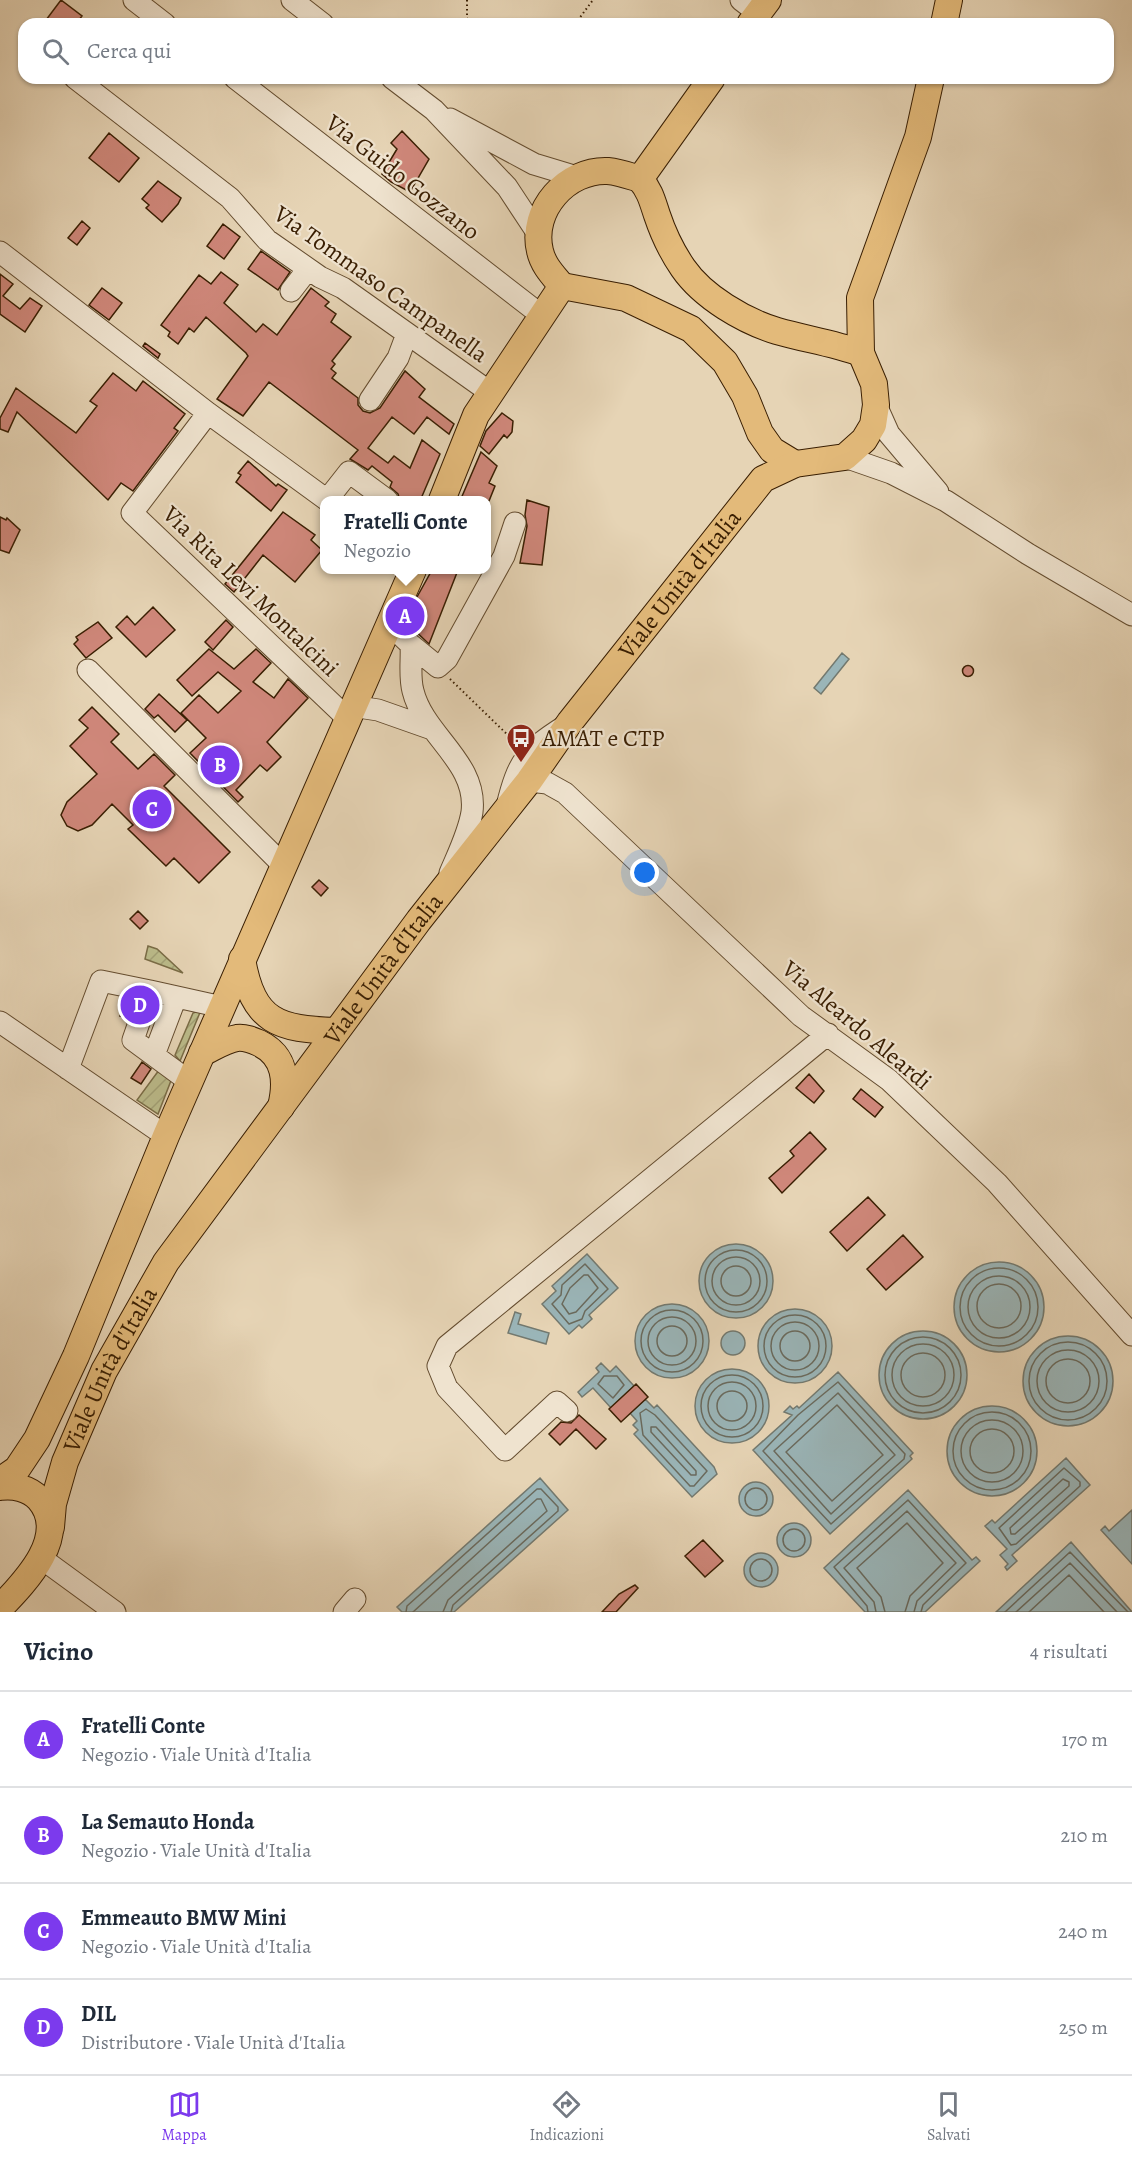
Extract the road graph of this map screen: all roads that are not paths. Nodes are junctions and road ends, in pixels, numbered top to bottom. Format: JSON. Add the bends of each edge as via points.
{"nodes":[{"id":1,"x":134,"y":0,"type":"edge"},
{"id":2,"x":292,"y":0,"type":"edge"},
{"id":3,"x":949,"y":0,"type":"edge"},
{"id":4,"x":157,"y":18,"type":"edge"},
{"id":5,"x":315,"y":18,"type":"edge"},
{"id":6,"x":945,"y":18,"type":"edge"},
{"id":7,"x":83,"y":84,"type":"edge"},
{"id":8,"x":243,"y":84,"type":"edge"},
{"id":9,"x":401,"y":84,"type":"edge"},
{"id":10,"x":708,"y":84,"type":"edge"},
{"id":11,"x":930,"y":84,"type":"edge"},
{"id":12,"x":434,"y":110,"type":"junction"},
{"id":13,"x":577,"y":177,"type":"junction"},
{"id":14,"x":640,"y":178,"type":"junction"},
{"id":15,"x":414,"y":203,"type":"dead end"},
{"id":16,"x":538,"y":234,"type":"junction"},
{"id":17,"x":0,"y":252,"type":"edge"},
{"id":18,"x":308,"y":269,"type":"junction"},
{"id":19,"x":562,"y":286,"type":"junction"},
{"id":20,"x":291,"y":291,"type":"dead end"},
{"id":21,"x":534,"y":310,"type":"junction"},
{"id":22,"x":406,"y":334,"type":"junction"},
{"id":23,"x":861,"y":353,"type":"junction"},
{"id":24,"x":491,"y":393,"type":"junction"},
{"id":25,"x":370,"y":400,"type":"dead end"},
{"id":26,"x":876,"y":405,"type":"junction"},
{"id":27,"x":208,"y":413,"type":"junction"},
{"id":28,"x":845,"y":457,"type":"junction"},
{"id":29,"x":795,"y":464,"type":"junction"},
{"id":30,"x":322,"y":496,"type":"edge"},
{"id":31,"x":330,"y":496,"type":"edge"},
{"id":32,"x":380,"y":496,"type":"edge"},
{"id":33,"x":444,"y":496,"type":"edge"},
{"id":34,"x":946,"y":501,"type":"junction"},
{"id":35,"x":515,"y":523,"type":"dead end"},
{"id":36,"x":411,"y":574,"type":"edge"},
{"id":37,"x":1132,"y":615,"type":"edge"},
{"id":38,"x":388,"y":623,"type":"junction"},
{"id":39,"x":411,"y":645,"type":"junction"},
{"id":40,"x":88,"y":670,"type":"dead end"},
{"id":41,"x":349,"y":712,"type":"junction"},
{"id":42,"x":570,"y":722,"type":"junction"},
{"id":43,"x":432,"y":729,"type":"junction"},
{"id":44,"x":529,"y":781,"type":"junction"},
{"id":45,"x":506,"y":810,"type":"junction"},
{"id":46,"x":283,"y":865,"type":"junction"},
{"id":47,"x":445,"y":888,"type":"junction"},
{"id":48,"x":243,"y":959,"type":"junction"},
{"id":49,"x":150,"y":991,"type":"junction"},
{"id":50,"x":176,"y":997,"type":"junction"},
{"id":51,"x":222,"y":1007,"type":"junction"},
{"id":52,"x":0,"y":1022,"type":"edge"},
{"id":53,"x":336,"y":1031,"type":"junction"},
{"id":54,"x":828,"y":1034,"type":"junction"},
{"id":55,"x":202,"y":1053,"type":"junction"},
{"id":56,"x":153,"y":1055,"type":"junction"},
{"id":57,"x":68,"y":1069,"type":"junction"},
{"id":58,"x":190,"y":1082,"type":"junction"},
{"id":59,"x":281,"y":1107,"type":"junction"},
{"id":60,"x":166,"y":1136,"type":"junction"},
{"id":61,"x":1132,"y":1335,"type":"edge"},
{"id":62,"x":567,"y":1411,"type":"dead end"},
{"id":63,"x":0,"y":1481,"type":"edge"},
{"id":64,"x":0,"y":1487,"type":"edge"},
{"id":65,"x":51,"y":1527,"type":"junction"},
{"id":66,"x":41,"y":1558,"type":"junction"},
{"id":67,"x":0,"y":1608,"type":"edge"},
{"id":68,"x":115,"y":1612,"type":"edge"}],
"edges":[{"from":1,"to":4,"type":"street"},
{"from":2,"to":5,"type":"street"},
{"from":3,"to":6,"type":"main road"},
{"from":7,"to":18,"type":"street","name":"Via Tommaso Campanella","via":[[230,198],[267,240]]},
{"from":8,"to":21,"type":"street","name":"Via Guido Gozzano"},
{"from":9,"to":12,"type":"street"},
{"from":10,"to":14,"type":"main road"},
{"from":11,"to":23,"type":"main road","via":[[918,137],[860,298]]},
{"from":12,"to":13,"type":"street","via":[[534,164]]},
{"from":12,"to":16,"type":"street","via":[[507,187]]},
{"from":13,"to":14,"type":"main road","via":[[608,171]]},
{"from":13,"to":16,"type":"main road","via":[[545,207]]},
{"from":14,"to":23,"type":"main road","via":[[651,191],[670,247],[684,270],[701,287],[759,324]]},
{"from":15,"to":21,"type":"street","via":[[519,285]]},
{"from":16,"to":19,"type":"main road","via":[[548,270]]},
{"from":17,"to":27,"type":"street"},
{"from":18,"to":20,"type":"street"},
{"from":18,"to":22,"type":"street","name":"Via Tommaso Campanella","via":[[344,288]]},
{"from":19,"to":21,"type":"main road"},
{"from":19,"to":29,"type":"main road","via":[[626,298],[691,329],[725,362],[772,450]]},
{"from":21,"to":24,"type":"main road"},
{"from":22,"to":24,"type":"street","name":"Via Tommaso Campanella"},
{"from":22,"to":25,"type":"street","via":[[398,358]]},
{"from":23,"to":26,"type":"main road","via":[[874,384]]},
{"from":24,"to":33,"type":"main road","via":[[476,415]]},
{"from":26,"to":28,"type":"main road","via":[[873,425],[864,440]]},
{"from":26,"to":34,"type":"street","via":[[889,434]]},
{"from":27,"to":30,"type":"street"},
{"from":27,"to":41,"type":"street","name":"Via Rita Levi Montalcini","via":[[132,513]]},
{"from":28,"to":29,"type":"main road","name":"Viale Unità d'Italia"},
{"from":28,"to":34,"type":"street","via":[[891,473]]},
{"from":29,"to":42,"type":"main road","name":"Viale Unità d'Italia","via":[[763,480],[736,509]]},
{"from":31,"to":32,"type":"street","via":[[349,472]]},
{"from":34,"to":37,"type":"street"},
{"from":35,"to":39,"type":"street","via":[[504,556],[447,659],[438,667]]},
{"from":36,"to":38,"type":"main road","name":"Viale Unità d'Italia"},
{"from":38,"to":39,"type":"street"},
{"from":38,"to":41,"type":"main road","name":"Viale Unità d'Italia"},
{"from":39,"to":43,"type":"street","via":[[413,691]]},
{"from":40,"to":46,"type":"street"},
{"from":41,"to":43,"type":"street","via":[[378,710]]},
{"from":41,"to":46,"type":"main road","name":"Viale Unità d'Italia"},
{"from":42,"to":44,"type":"main road","name":"Viale Unità d'Italia"},
{"from":42,"to":45,"type":"street","via":[[537,744],[515,772]]},
{"from":43,"to":47,"type":"street","via":[[469,780],[472,812]]},
{"from":44,"to":45,"type":"main road","name":"Viale Unità d'Italia"},
{"from":44,"to":54,"type":"street","name":"Via Aleardo Aleardi","via":[[548,783],[565,793],[801,1016]]},
{"from":45,"to":47,"type":"main road","name":"Viale Unità d'Italia"},
{"from":46,"to":48,"type":"main road","name":"Viale Unità d'Italia"},
{"from":47,"to":53,"type":"main road","name":"Viale Unità d'Italia"},
{"from":48,"to":51,"type":"main road","name":"Viale Unità d'Italia"},
{"from":48,"to":53,"type":"main road","via":[[254,997],[280,1024],[310,1031]]},
{"from":49,"to":50,"type":"street"},
{"from":49,"to":56,"type":"street","via":[[133,1040]]},
{"from":49,"to":57,"type":"street","via":[[101,981]]},
{"from":50,"to":51,"type":"street"},
{"from":50,"to":56,"type":"street"},
{"from":51,"to":55,"type":"main road","name":"Viale Unità d'Italia"},
{"from":52,"to":57,"type":"street"},
{"from":53,"to":59,"type":"main road","name":"Viale Unità d'Italia"},
{"from":54,"to":61,"type":"street","name":"Via Aleardo Aleardi","via":[[889,1080],[997,1183]]},
{"from":54,"to":62,"type":"street","via":[[447,1346],[438,1366],[447,1388],[505,1450],[557,1402]]},
{"from":55,"to":58,"type":"main road","name":"Viale Unità d'Italia"},
{"from":55,"to":59,"type":"main road","via":[[236,1038],[248,1038],[263,1045],[275,1054],[284,1073]]},
{"from":56,"to":58,"type":"street"},
{"from":57,"to":60,"type":"street"},
{"from":58,"to":60,"type":"main road","name":"Viale Unità d'Italia"},
{"from":59,"to":65,"type":"main road","name":"Viale Unità d'Italia","via":[[166,1262],[104,1371],[66,1462],[53,1504]]},
{"from":60,"to":63,"type":"main road","name":"Viale Unità d'Italia","via":[[76,1356],[37,1439],[17,1469]]},
{"from":64,"to":65,"type":"main road","via":[[14,1485],[37,1497],[47,1511]]},
{"from":65,"to":66,"type":"main road","name":"Viale Unità d'Italia"},
{"from":66,"to":67,"type":"main road","name":"Viale Unità d'Italia"},
{"from":66,"to":68,"type":"street"}]}
